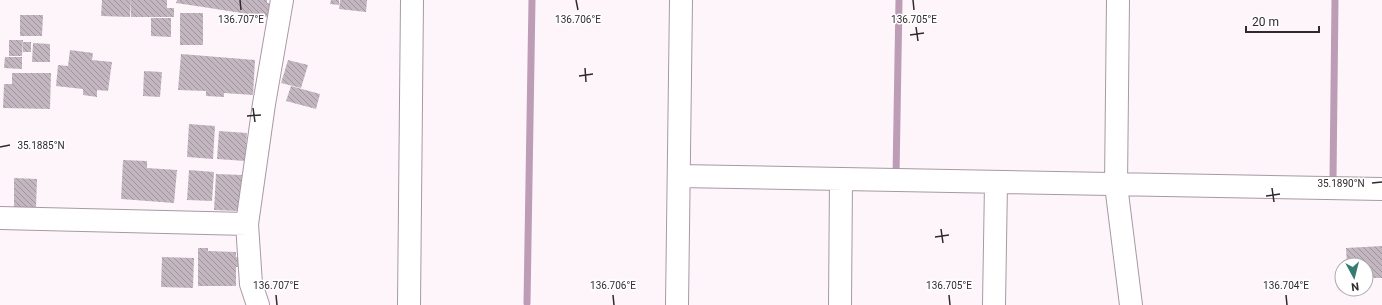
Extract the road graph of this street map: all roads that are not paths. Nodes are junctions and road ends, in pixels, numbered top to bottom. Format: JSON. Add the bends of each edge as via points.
{"nodes":[{"id":1,"x":282,"y":0,"type":"edge"},
{"id":2,"x":412,"y":0,"type":"edge"},
{"id":3,"x":681,"y":0,"type":"edge"},
{"id":4,"x":1118,"y":0,"type":"edge"},
{"id":5,"x":679,"y":176,"type":"junction"},
{"id":6,"x":841,"y":179,"type":"junction"},
{"id":7,"x":996,"y":183,"type":"junction"},
{"id":8,"x":1116,"y":185,"type":"junction"},
{"id":9,"x":1382,"y":189,"type":"edge"},
{"id":10,"x":0,"y":218,"type":"edge"},
{"id":11,"x":247,"y":224,"type":"junction"},
{"id":12,"x":258,"y":305,"type":"edge"},
{"id":13,"x":409,"y":305,"type":"edge"},
{"id":14,"x":677,"y":305,"type":"edge"},
{"id":15,"x":840,"y":305,"type":"edge"},
{"id":16,"x":994,"y":305,"type":"edge"},
{"id":17,"x":1131,"y":305,"type":"edge"}],
"edges":[{"from":1,"to":11,"type":"street"},
{"from":2,"to":13,"type":"street"},
{"from":3,"to":5,"type":"street"},
{"from":4,"to":8,"type":"street"},
{"from":5,"to":6,"type":"street"},
{"from":5,"to":14,"type":"street"},
{"from":6,"to":7,"type":"street"},
{"from":6,"to":15,"type":"street"},
{"from":7,"to":8,"type":"street"},
{"from":7,"to":16,"type":"street"},
{"from":8,"to":9,"type":"street"},
{"from":8,"to":17,"type":"street"},
{"from":10,"to":11,"type":"street"},
{"from":11,"to":12,"type":"street","via":[[251,284]]}]}
